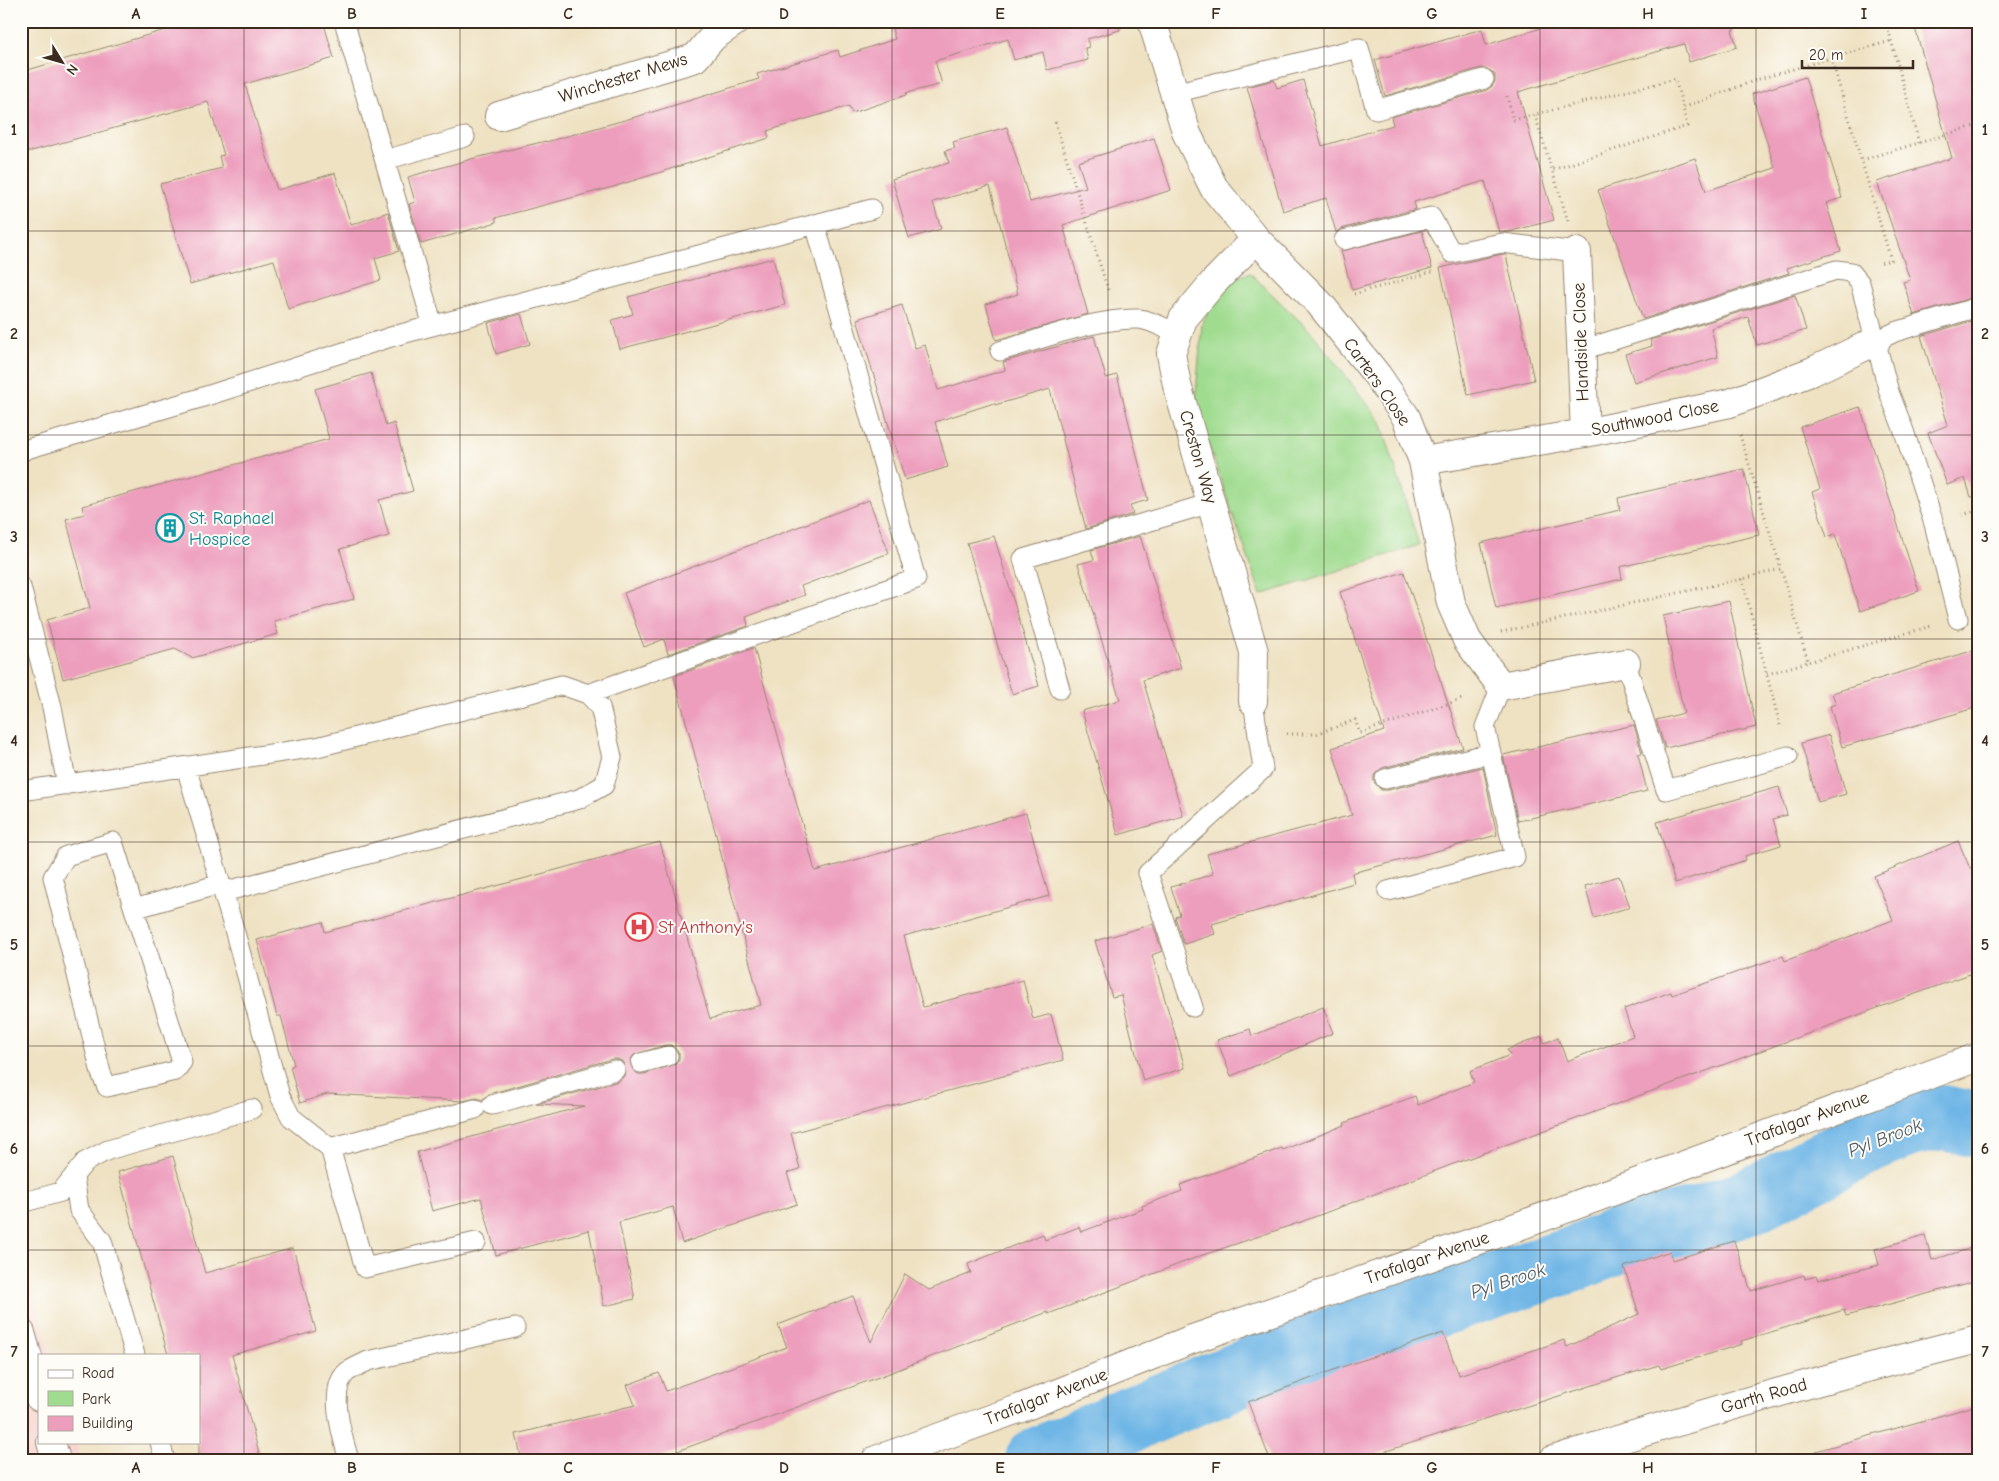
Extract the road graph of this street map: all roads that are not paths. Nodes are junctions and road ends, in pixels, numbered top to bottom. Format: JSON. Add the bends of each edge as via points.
{"nodes":[{"id":1,"x":344,"y":21,"type":"edge"},
{"id":2,"x":736,"y":21,"type":"edge"},
{"id":3,"x":1152,"y":21,"type":"edge"},
{"id":4,"x":1484,"y":80,"type":"road end"},
{"id":5,"x":1174,"y":93,"type":"junction"},
{"id":6,"x":499,"y":116,"type":"dead end"},
{"id":7,"x":465,"y":137,"type":"dead end"},
{"id":8,"x":385,"y":160,"type":"junction"},
{"id":9,"x":872,"y":209,"type":"dead end"},
{"id":10,"x":815,"y":224,"type":"junction"},
{"id":11,"x":1256,"y":238,"type":"junction"},
{"id":12,"x":1344,"y":240,"type":"dead end"},
{"id":13,"x":1577,"y":252,"type":"joint"},
{"id":14,"x":1978,"y":307,"type":"edge"},
{"id":15,"x":433,"y":326,"type":"junction"},
{"id":16,"x":1178,"y":334,"type":"junction"},
{"id":17,"x":1876,"y":341,"type":"junction"},
{"id":18,"x":1582,"y":350,"type":"junction"},
{"id":19,"x":1000,"y":351,"type":"dead end"},
{"id":20,"x":1585,"y":432,"type":"junction"},
{"id":21,"x":21,"y":452,"type":"edge"},
{"id":22,"x":1423,"y":461,"type":"junction"},
{"id":23,"x":1211,"y":502,"type":"junction"},
{"id":24,"x":21,"y":587,"type":"edge"},
{"id":25,"x":1958,"y":619,"type":"road end"},
{"id":26,"x":1626,"y":663,"type":"joint"},
{"id":27,"x":1501,"y":686,"type":"junction"},
{"id":28,"x":1060,"y":689,"type":"dead end"},
{"id":29,"x":588,"y":694,"type":"junction"},
{"id":30,"x":1254,"y":701,"type":"joint"},
{"id":31,"x":1491,"y":753,"type":"junction"},
{"id":32,"x":1788,"y":756,"type":"road end"},
{"id":33,"x":186,"y":767,"type":"junction"},
{"id":34,"x":1385,"y":779,"type":"dead end"},
{"id":35,"x":67,"y":785,"type":"junction"},
{"id":36,"x":21,"y":792,"type":"edge"},
{"id":37,"x":221,"y":888,"type":"junction"},
{"id":38,"x":1388,"y":891,"type":"dead end"},
{"id":39,"x":134,"y":909,"type":"junction"},
{"id":40,"x":1194,"y":1007,"type":"dead end"},
{"id":41,"x":668,"y":1056,"type":"dead end"},
{"id":42,"x":1978,"y":1057,"type":"edge"},
{"id":43,"x":641,"y":1063,"type":"dead end"},
{"id":44,"x":615,"y":1070,"type":"dead end"},
{"id":45,"x":252,"y":1108,"type":"dead end"},
{"id":46,"x":330,"y":1148,"type":"junction"},
{"id":47,"x":74,"y":1178,"type":"junction"},
{"id":48,"x":21,"y":1203,"type":"edge"},
{"id":49,"x":476,"y":1242,"type":"dead end"},
{"id":50,"x":515,"y":1328,"type":"dead end"},
{"id":51,"x":21,"y":1333,"type":"edge"},
{"id":52,"x":1978,"y":1339,"type":"edge"},
{"id":53,"x":135,"y":1354,"type":"edge"},
{"id":54,"x":38,"y":1393,"type":"edge"},
{"id":55,"x":52,"y":1444,"type":"edge"},
{"id":56,"x":161,"y":1444,"type":"edge"},
{"id":57,"x":56,"y":1460,"type":"edge"},
{"id":58,"x":165,"y":1460,"type":"edge"},
{"id":59,"x":349,"y":1460,"type":"edge"},
{"id":60,"x":876,"y":1460,"type":"edge"},
{"id":61,"x":1552,"y":1460,"type":"edge"}],
"edges":[{"from":1,"to":8,"type":"lane"},
{"from":2,"to":6,"type":"main road","name":"Winchester Mews","via":[[713,38],[695,58]]},
{"from":3,"to":5,"type":"main road","name":"Carters Close"},
{"from":4,"to":5,"type":"lane","via":[[1376,110],[1359,48]]},
{"from":5,"to":11,"type":"main road","name":"Carters Close","via":[[1187,134],[1214,188]]},
{"from":7,"to":8,"type":"lane"},
{"from":8,"to":15,"type":"lane"},
{"from":9,"to":10,"type":"lane"},
{"from":10,"to":15,"type":"lane"},
{"from":10,"to":29,"type":"lane","via":[[916,579]]},
{"from":11,"to":16,"type":"main road","name":"Creston Way","via":[[1183,319]]},
{"from":11,"to":22,"type":"main road","name":"Carters Close","via":[[1320,304],[1377,375],[1406,417]]},
{"from":12,"to":13,"type":"lane","via":[[1431,217],[1452,253],[1502,243]]},
{"from":13,"to":18,"type":"main road","name":"Handside Close"},
{"from":14,"to":17,"type":"lane","via":[[1895,332]]},
{"from":15,"to":21,"type":"lane"},
{"from":16,"to":19,"type":"lane","via":[[1141,319],[1118,320]]},
{"from":16,"to":23,"type":"main road","name":"Creston Way","via":[[1171,354],[1177,385]]},
{"from":17,"to":18,"type":"lane","via":[[1860,284],[1851,272],[1836,270]]},
{"from":17,"to":20,"type":"main road","name":"Southwood Close","via":[[1813,371],[1730,403]]},
{"from":17,"to":25,"type":"lane","via":[[1889,392],[1934,524]]},
{"from":18,"to":20,"type":"main road","name":"Handside Close"},
{"from":20,"to":22,"type":"main road","name":"Southwood Close"},
{"from":22,"to":27,"type":"main road","name":"Carters Close","via":[[1451,604],[1467,640]]},
{"from":23,"to":28,"type":"lane","via":[[1024,559]]},
{"from":23,"to":30,"type":"main road","name":"Creston Way","via":[[1254,652]]},
{"from":24,"to":35,"type":"lane","via":[[50,699]]},
{"from":26,"to":27,"type":"main road"},
{"from":26,"to":32,"type":"lane","via":[[1666,790]]},
{"from":27,"to":31,"type":"lane","via":[[1485,727]]},
{"from":29,"to":33,"type":"lane","via":[[562,685],[317,747]]},
{"from":29,"to":37,"type":"lane","via":[[600,708],[612,757],[604,785],[579,799]]},
{"from":30,"to":40,"type":"lane","via":[[1263,769],[1148,873]]},
{"from":31,"to":34,"type":"lane"},
{"from":31,"to":38,"type":"lane","via":[[1515,856]]},
{"from":33,"to":35,"type":"lane"},
{"from":33,"to":37,"type":"lane"},
{"from":35,"to":36,"type":"lane"},
{"from":37,"to":39,"type":"lane"},
{"from":37,"to":46,"type":"lane","via":[[280,1096],[291,1117]]},
{"from":39,"to":39,"type":"lane","via":[[182,1062],[175,1071],[107,1087],[53,877],[66,856],[113,842]]},
{"from":41,"to":43,"type":"lane"},
{"from":42,"to":60,"type":"main road","name":"Trafalgar Avenue","via":[[1508,1230],[1190,1340],[1020,1408]]},
{"from":44,"to":46,"type":"lane"},
{"from":45,"to":47,"type":"lane","via":[[108,1150],[85,1162]]},
{"from":46,"to":49,"type":"lane","via":[[365,1268]]},
{"from":47,"to":48,"type":"lane","via":[[61,1192]]},
{"from":47,"to":53,"type":"lane","via":[[79,1210],[102,1241]]},
{"from":50,"to":59,"type":"lane","via":[[368,1361],[347,1372],[336,1402]]},
{"from":51,"to":54,"type":"main road"},
{"from":52,"to":61,"type":"main road","name":"Garth Road","via":[[1697,1415]]},
{"from":55,"to":57,"type":"main road"},
{"from":56,"to":58,"type":"lane"}]}
